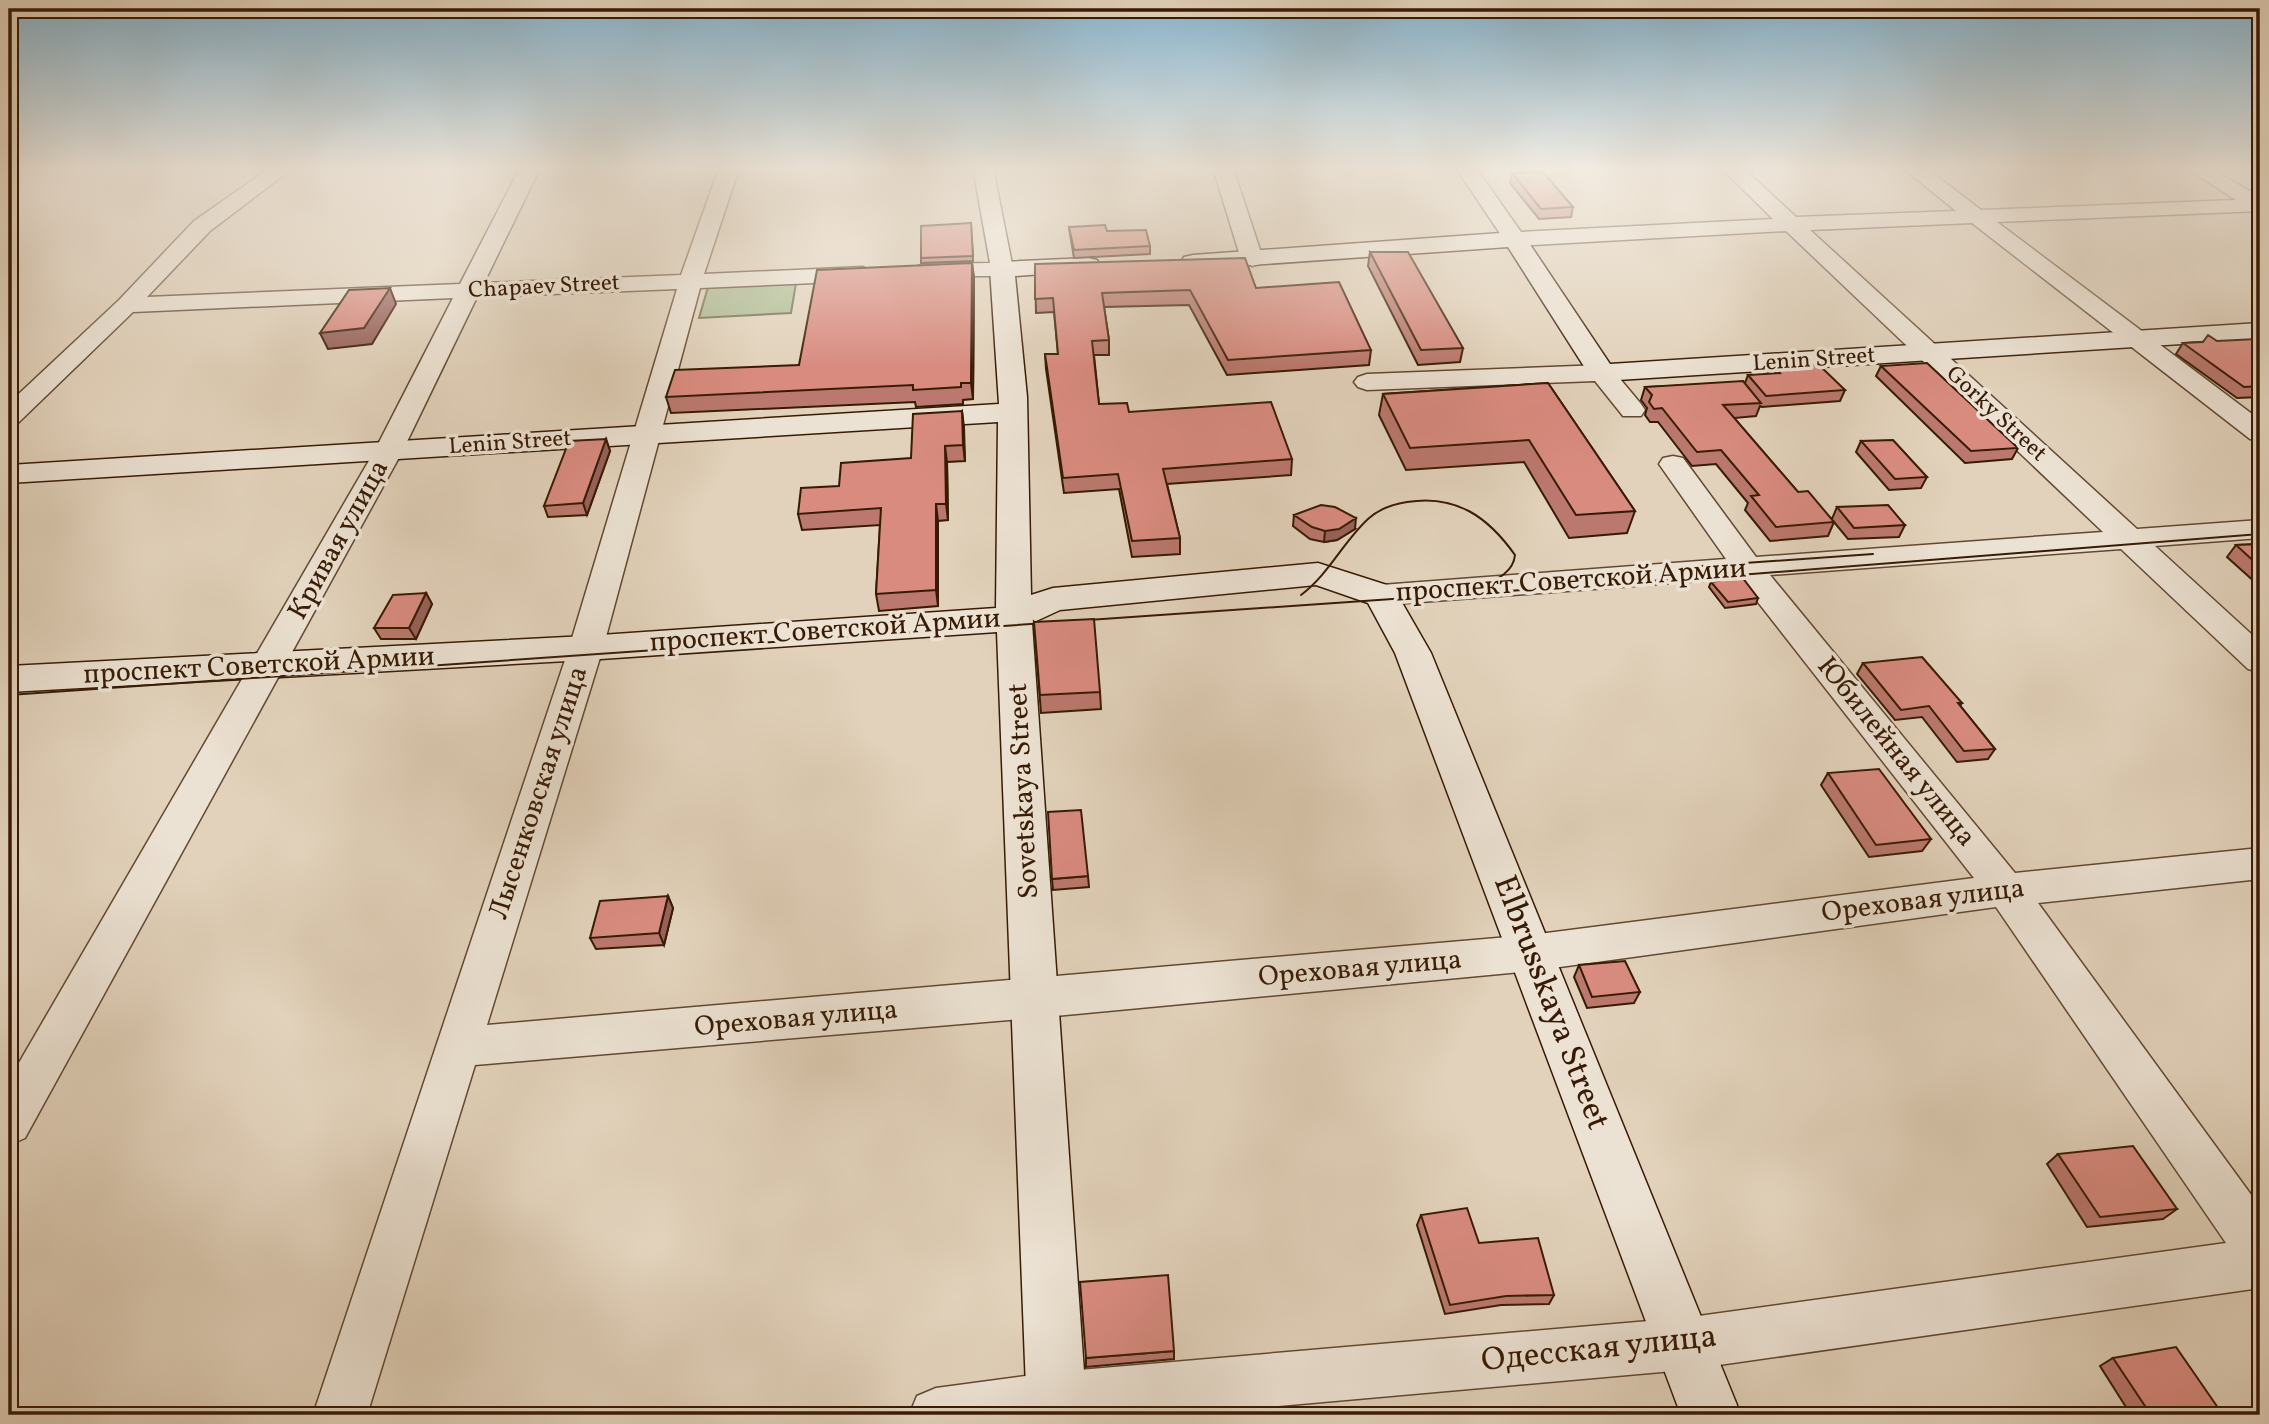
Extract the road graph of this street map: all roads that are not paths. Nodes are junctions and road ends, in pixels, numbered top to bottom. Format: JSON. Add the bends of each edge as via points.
{"nodes":[{"id":1,"x":194,"y":234,"type":"edge"},
{"id":2,"x":497,"y":234,"type":"edge"},
{"id":3,"x":706,"y":234,"type":"edge"},
{"id":4,"x":996,"y":234,"type":"edge"},
{"id":5,"x":1244,"y":234,"type":"edge"},
{"id":6,"x":1512,"y":234,"type":"edge"},
{"id":7,"x":1599,"y":234,"type":"edge"},
{"id":8,"x":1802,"y":234,"type":"edge"},
{"id":9,"x":2000,"y":234,"type":"edge"},
{"id":10,"x":1515,"y":239,"type":"junction"},
{"id":11,"x":1252,"y":259,"type":"junction"},
{"id":12,"x":1169,"y":262,"type":"edge"},
{"id":13,"x":1113,"y":264,"type":"edge"},
{"id":14,"x":1002,"y":269,"type":"junction"},
{"id":15,"x":908,"y":272,"type":"edge"},
{"id":16,"x":881,"y":273,"type":"edge"},
{"id":17,"x":691,"y":280,"type":"junction"},
{"id":18,"x":468,"y":291,"type":"junction"},
{"id":19,"x":128,"y":305,"type":"junction"},
{"id":20,"x":2260,"y":331,"type":"edge"},
{"id":21,"x":2137,"y":341,"type":"junction"},
{"id":22,"x":1930,"y":352,"type":"junction"},
{"id":23,"x":1602,"y":373,"type":"junction"},
{"id":24,"x":1367,"y":382,"type":"dead end"},
{"id":25,"x":1632,"y":411,"type":"dead end"},
{"id":26,"x":1012,"y":412,"type":"junction"},
{"id":27,"x":9,"y":418,"type":"edge"},
{"id":28,"x":649,"y":432,"type":"junction"},
{"id":29,"x":2260,"y":433,"type":"edge"},
{"id":30,"x":388,"y":452,"type":"junction"},
{"id":31,"x":1673,"y":464,"type":"dead end"},
{"id":32,"x":9,"y":474,"type":"edge"},
{"id":33,"x":2260,"y":529,"type":"edge"},
{"id":34,"x":2128,"y":539,"type":"junction"},
{"id":35,"x":1748,"y":568,"type":"junction"},
{"id":36,"x":1381,"y":595,"type":"junction"},
{"id":37,"x":1014,"y":618,"type":"junction"},
{"id":38,"x":586,"y":648,"type":"junction"},
{"id":39,"x":2260,"y":661,"type":"edge"},
{"id":40,"x":269,"y":667,"type":"junction"},
{"id":41,"x":9,"y":679,"type":"edge"},
{"id":42,"x":2260,"y":863,"type":"edge"},
{"id":43,"x":2007,"y":890,"type":"junction"},
{"id":44,"x":1531,"y":953,"type":"junction"},
{"id":45,"x":1034,"y":999,"type":"junction"},
{"id":46,"x":458,"y":1047,"type":"junction"},
{"id":47,"x":9,"y":1123,"type":"edge"},
{"id":48,"x":2260,"y":1249,"type":"edge"},
{"id":49,"x":2260,"y":1264,"type":"edge"},
{"id":50,"x":1684,"y":1344,"type":"junction"},
{"id":51,"x":1056,"y":1407,"type":"edge"},
{"id":52,"x":340,"y":1415,"type":"edge"},
{"id":53,"x":936,"y":1415,"type":"edge"},
{"id":54,"x":1711,"y":1415,"type":"edge"}],
"edges":[{"from":1,"to":19,"type":"street"},
{"from":2,"to":18,"type":"street","name":"Кривая улица"},
{"from":3,"to":17,"type":"street","name":"Лысенковская улица"},
{"from":4,"to":14,"type":"street","name":"Sovetskaya Street"},
{"from":5,"to":11,"type":"street"},
{"from":6,"to":10,"type":"street"},
{"from":7,"to":10,"type":"street"},
{"from":8,"to":22,"type":"street","name":"Gorky Street"},
{"from":9,"to":21,"type":"street"},
{"from":10,"to":11,"type":"main road"},
{"from":10,"to":23,"type":"main road"},
{"from":11,"to":12,"type":"main road"},
{"from":13,"to":14,"type":"main road"},
{"from":14,"to":15,"type":"street"},
{"from":14,"to":26,"type":"main road","name":"Sovetskaya Street"},
{"from":16,"to":17,"type":"street","name":"Chapaev Street"},
{"from":17,"to":18,"type":"street","name":"Chapaev Street"},
{"from":17,"to":28,"type":"street","name":"Лысенковская улица"},
{"from":18,"to":19,"type":"street","name":"Chapaev Street"},
{"from":18,"to":30,"type":"street","name":"Кривая улица"},
{"from":19,"to":27,"type":"street"},
{"from":20,"to":21,"type":"main road","name":"Lenin Street"},
{"from":21,"to":22,"type":"main road","name":"Lenin Street"},
{"from":21,"to":29,"type":"street"},
{"from":22,"to":23,"type":"main road","name":"Lenin Street"},
{"from":22,"to":34,"type":"street","name":"Gorky Street"},
{"from":23,"to":24,"type":"street","name":"Lenin Street"},
{"from":23,"to":25,"type":"street"},
{"from":26,"to":28,"type":"main road","name":"Lenin Street"},
{"from":26,"to":37,"type":"main road","name":"Sovetskaya Street"},
{"from":28,"to":30,"type":"main road","name":"Lenin Street"},
{"from":28,"to":38,"type":"street","name":"Лысенковская улица"},
{"from":30,"to":32,"type":"main road","name":"Lenin Street"},
{"from":30,"to":40,"type":"street","name":"Кривая улица"},
{"from":31,"to":35,"type":"street","name":"Юбилейная улица"},
{"from":33,"to":34,"type":"street","name":"проспект Советской Армии"},
{"from":34,"to":35,"type":"street","name":"проспект Советской Армии"},
{"from":34,"to":39,"type":"street","name":"Gorky Street"},
{"from":35,"to":36,"type":"street","name":"проспект Советской Армии"},
{"from":35,"to":43,"type":"street","name":"Юбилейная улица"},
{"from":36,"to":37,"type":"main road","name":"проспект Советской Армии","via":[[1318,574],[1053,599]]},
{"from":36,"to":44,"type":"main road","name":"Elbrusskaya Street","via":[[1413,653]]},
{"from":37,"to":38,"type":"main road","name":"проспект Советской Армии"},
{"from":37,"to":45,"type":"main road","name":"Sovetskaya Street"},
{"from":38,"to":40,"type":"main road","name":"проспект Советской Армии"},
{"from":38,"to":46,"type":"street","name":"Лысенковская улица"},
{"from":40,"to":41,"type":"main road","name":"проспект Советской Армии"},
{"from":40,"to":47,"type":"street","name":"Кривая улица"},
{"from":42,"to":43,"type":"street","name":"Ореховая улица"},
{"from":43,"to":44,"type":"street","name":"Ореховая улица"},
{"from":43,"to":48,"type":"street","name":"Юбилейная улица"},
{"from":44,"to":45,"type":"street","name":"Ореховая улица"},
{"from":44,"to":50,"type":"main road","name":"Elbrusskaya Street"},
{"from":45,"to":46,"type":"street","name":"Ореховая улица"},
{"from":45,"to":51,"type":"main road","name":"Sovetskaya Street"},
{"from":46,"to":52,"type":"street","name":"Лысенковская улица"},
{"from":49,"to":50,"type":"street","name":"Одесская улица"},
{"from":50,"to":51,"type":"street","name":"Одесская улица"},
{"from":50,"to":54,"type":"main road","name":"Elbrusskaya Street"},
{"from":51,"to":53,"type":"street","name":"Одесская улица"}]}
